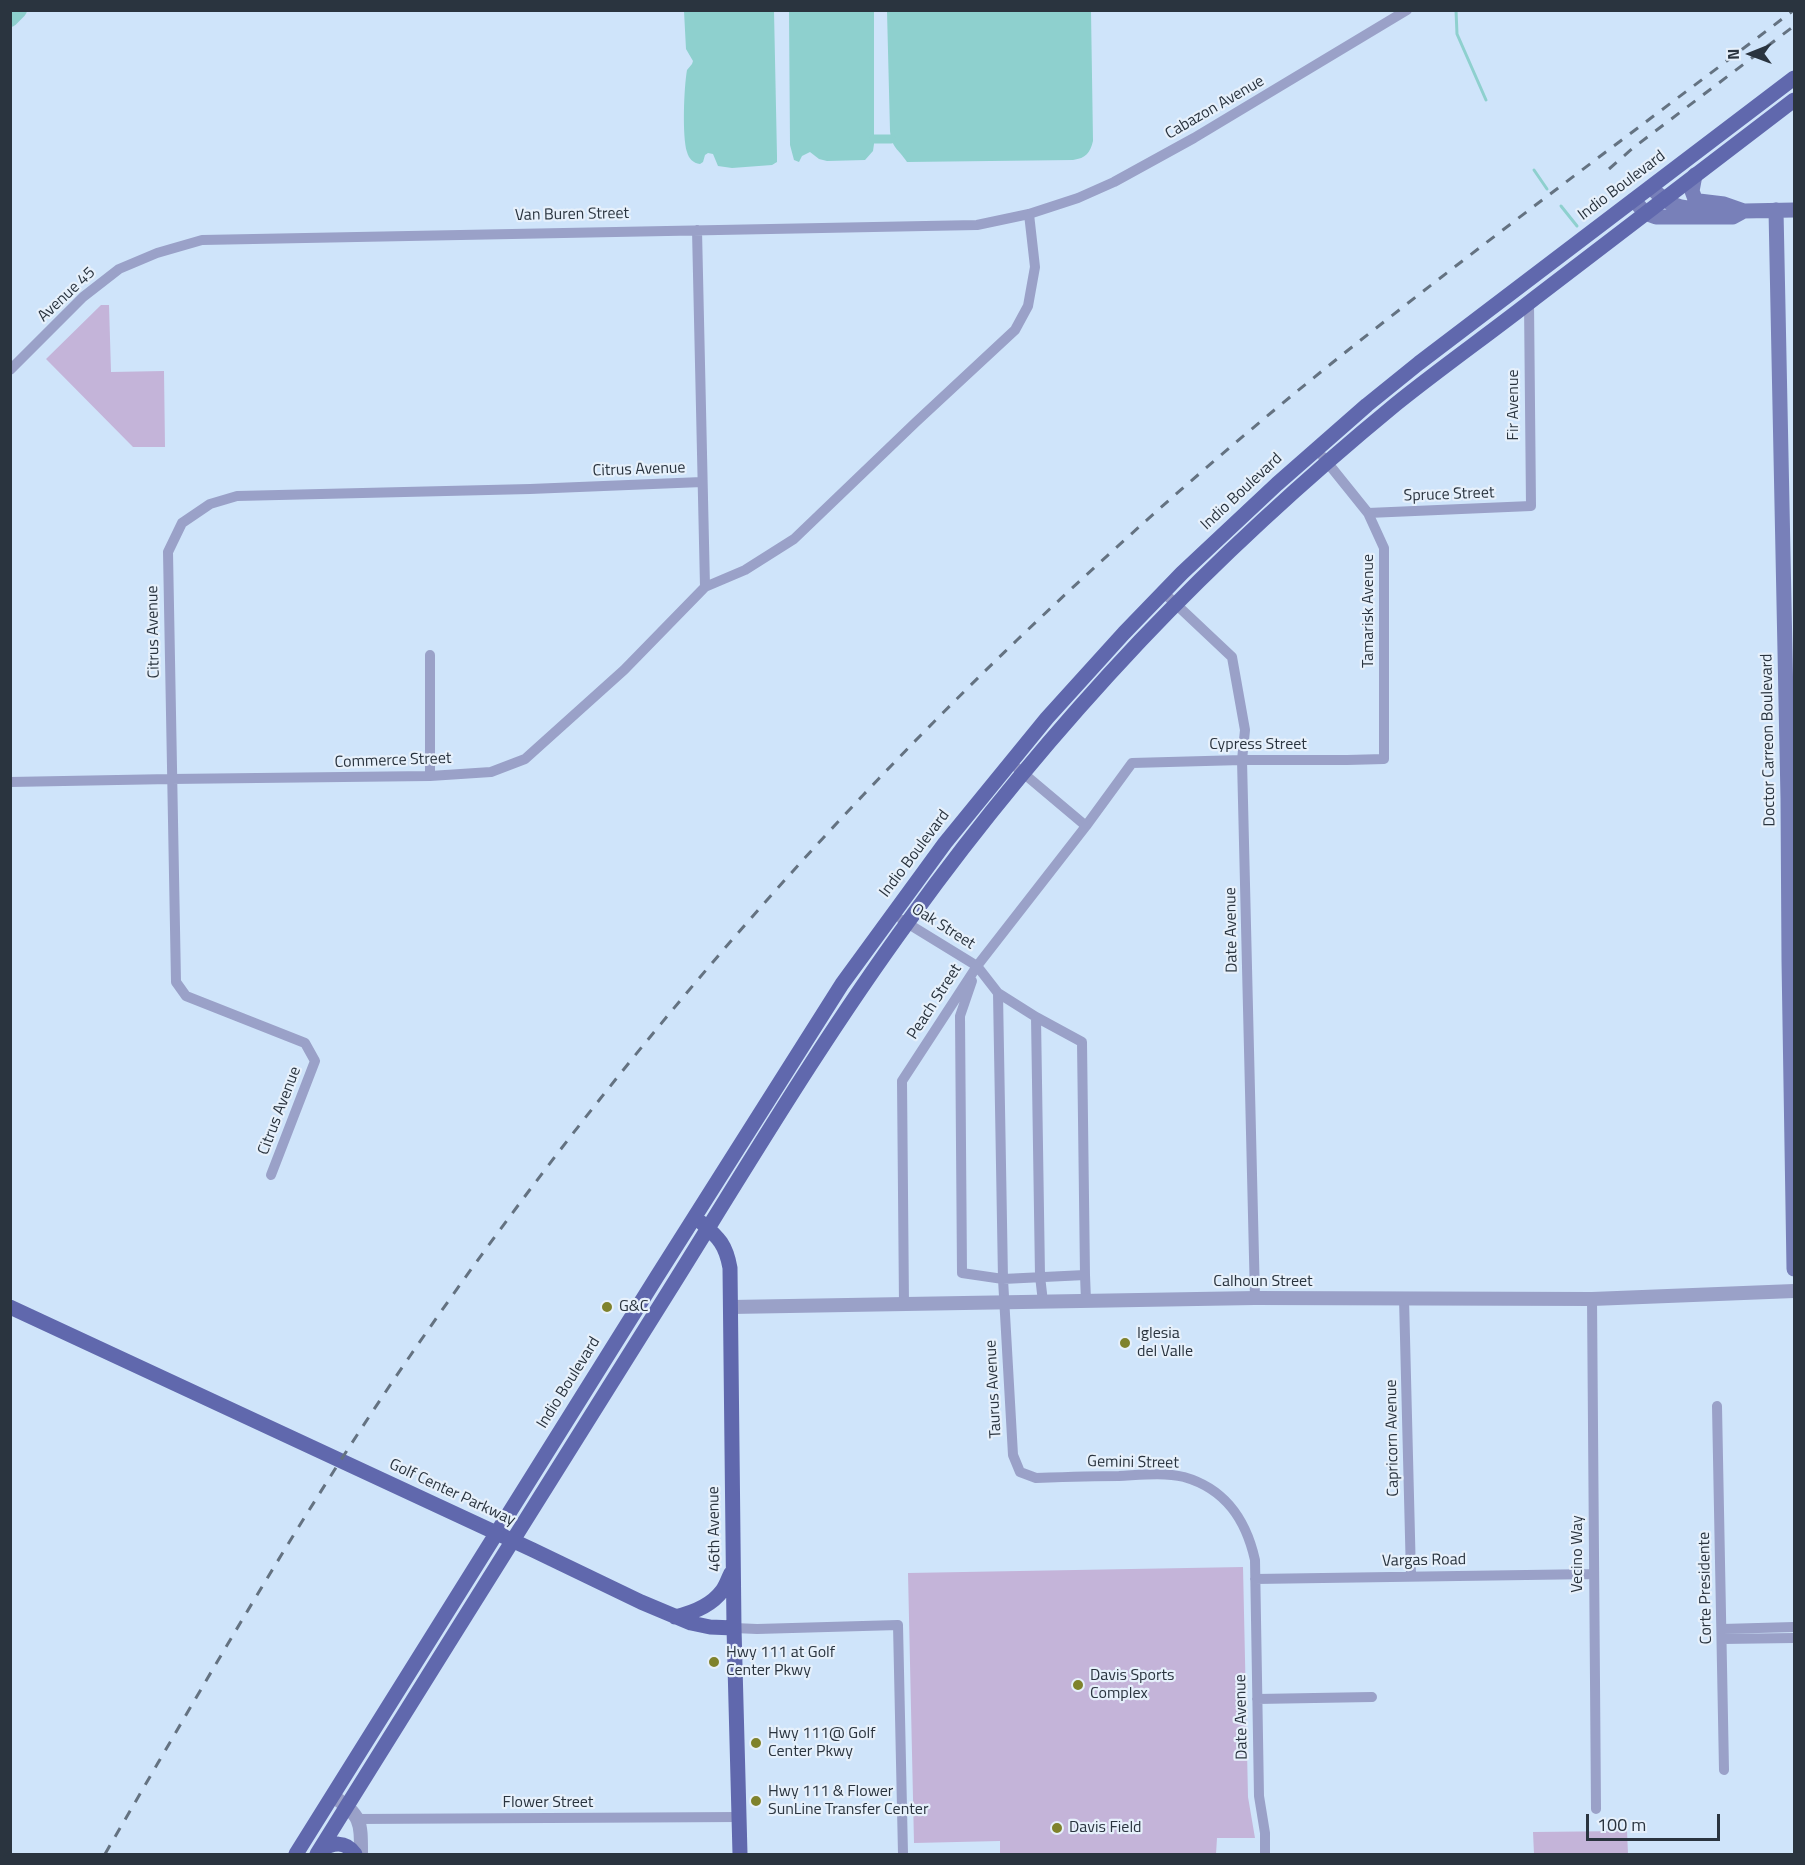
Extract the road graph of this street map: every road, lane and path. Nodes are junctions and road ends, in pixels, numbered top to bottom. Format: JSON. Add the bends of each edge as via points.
{"nodes":[{"id":1,"x":1407,"y":10,"type":"edge"},
{"id":2,"x":1794,"y":78,"type":"edge"},
{"id":3,"x":1794,"y":100,"type":"edge"},
{"id":4,"x":1695,"y":175,"type":"junction"},
{"id":5,"x":1651,"y":187,"type":"junction"},
{"id":6,"x":1634,"y":200,"type":"junction"},
{"id":7,"x":1663,"y":201,"type":"junction"},
{"id":8,"x":1739,"y":208,"type":"junction"},
{"id":9,"x":1776,"y":210,"type":"junction"},
{"id":10,"x":1794,"y":210,"type":"edge"},
{"id":11,"x":1645,"y":213,"type":"junction"},
{"id":12,"x":1029,"y":214,"type":"junction"},
{"id":13,"x":697,"y":230,"type":"junction"},
{"id":14,"x":119,"y":268,"type":"joint"},
{"id":15,"x":1529,"y":303,"type":"junction"},
{"id":16,"x":10,"y":370,"type":"edge"},
{"id":17,"x":1316,"y":450,"type":"junction"},
{"id":18,"x":1327,"y":462,"type":"junction"},
{"id":19,"x":702,"y":482,"type":"junction"},
{"id":20,"x":1531,"y":506,"type":"joint"},
{"id":21,"x":1368,"y":513,"type":"junction"},
{"id":22,"x":705,"y":587,"type":"junction"},
{"id":23,"x":1163,"y":592,"type":"junction"},
{"id":24,"x":1176,"y":604,"type":"junction"},
{"id":25,"x":430,"y":655,"type":"dead end"},
{"id":26,"x":1384,"y":759,"type":"joint"},
{"id":27,"x":1242,"y":760,"type":"junction"},
{"id":28,"x":1010,"y":762,"type":"junction"},
{"id":29,"x":1132,"y":763,"type":"joint"},
{"id":30,"x":1023,"y":773,"type":"junction"},
{"id":31,"x":430,"y":776,"type":"junction"},
{"id":32,"x":171,"y":779,"type":"junction"},
{"id":33,"x":10,"y":782,"type":"edge"},
{"id":34,"x":1086,"y":826,"type":"junction"},
{"id":35,"x":892,"y":914,"type":"junction"},
{"id":36,"x":907,"y":923,"type":"junction"},
{"id":37,"x":977,"y":966,"type":"junction"},
{"id":38,"x":998,"y":993,"type":"junction"},
{"id":39,"x":1036,"y":1017,"type":"junction"},
{"id":40,"x":271,"y":1175,"type":"dead end"},
{"id":41,"x":695,"y":1216,"type":"junction"},
{"id":42,"x":708,"y":1228,"type":"junction"},
{"id":43,"x":1794,"y":1269,"type":"edge"},
{"id":44,"x":1085,"y":1275,"type":"junction"},
{"id":45,"x":1040,"y":1276,"type":"junction"},
{"id":46,"x":1003,"y":1279,"type":"junction"},
{"id":47,"x":1794,"y":1291,"type":"edge"},
{"id":48,"x":1256,"y":1298,"type":"junction"},
{"id":49,"x":1404,"y":1298,"type":"junction"},
{"id":50,"x":1592,"y":1299,"type":"junction"},
{"id":51,"x":1086,"y":1301,"type":"junction"},
{"id":52,"x":1005,"y":1302,"type":"junction"},
{"id":53,"x":1042,"y":1302,"type":"junction"},
{"id":54,"x":904,"y":1305,"type":"junction"},
{"id":55,"x":10,"y":1307,"type":"edge"},
{"id":56,"x":731,"y":1307,"type":"junction"},
{"id":57,"x":1717,"y":1406,"type":"dead end"},
{"id":58,"x":1020,"y":1472,"type":"joint"},
{"id":59,"x":733,"y":1567,"type":"junction"},
{"id":60,"x":1593,"y":1574,"type":"junction"},
{"id":61,"x":1411,"y":1576,"type":"junction"},
{"id":62,"x":1255,"y":1579,"type":"junction"},
{"id":63,"x":675,"y":1617,"type":"junction"},
{"id":64,"x":1794,"y":1627,"type":"edge"},
{"id":65,"x":734,"y":1628,"type":"junction"},
{"id":66,"x":434,"y":1632,"type":"junction"},
{"id":67,"x":1722,"y":1634,"type":"junction"},
{"id":68,"x":1794,"y":1638,"type":"edge"},
{"id":69,"x":1372,"y":1697,"type":"dead end"},
{"id":70,"x":1257,"y":1699,"type":"junction"},
{"id":71,"x":412,"y":1703,"type":"junction"},
{"id":72,"x":1724,"y":1770,"type":"dead end"},
{"id":73,"x":333,"y":1796,"type":"junction"},
{"id":74,"x":348,"y":1807,"type":"junction"},
{"id":75,"x":1596,"y":1809,"type":"dead end"},
{"id":76,"x":740,"y":1817,"type":"junction"},
{"id":77,"x":357,"y":1819,"type":"junction"},
{"id":78,"x":318,"y":1852,"type":"edge"},
{"id":79,"x":296,"y":1854,"type":"edge"},
{"id":80,"x":355,"y":1854,"type":"edge"},
{"id":81,"x":361,"y":1854,"type":"edge"},
{"id":82,"x":740,"y":1854,"type":"edge"},
{"id":83,"x":903,"y":1854,"type":"edge"},
{"id":84,"x":1266,"y":1854,"type":"edge"}],
"edges":[{"from":1,"to":12,"type":"street","name":"Cabazon Avenue","via":[[1114,182]]},
{"from":2,"to":5,"type":"main road","name":"Indio Boulevard"},
{"from":3,"to":4,"type":"main road","name":"Indio Boulevard"},
{"from":4,"to":7,"type":"main road","name":"Indio Boulevard"},
{"from":4,"to":8,"type":"main road","via":[[1695,198]]},
{"from":5,"to":6,"type":"main road","name":"Indio Boulevard"},
{"from":5,"to":7,"type":"main road"},
{"from":6,"to":11,"type":"main road"},
{"from":6,"to":17,"type":"main road","name":"Indio Boulevard","via":[[1419,363]]},
{"from":7,"to":8,"type":"main road","via":[[1695,209]]},
{"from":7,"to":11,"type":"main road","name":"Indio Boulevard"},
{"from":8,"to":9,"type":"main road"},
{"from":8,"to":11,"type":"main road","via":[[1733,217],[1666,218]]},
{"from":9,"to":10,"type":"main road"},
{"from":9,"to":43,"type":"main road","name":"Doctor Carreon Boulevard"},
{"from":11,"to":15,"type":"main road","name":"Indio Boulevard"},
{"from":12,"to":13,"type":"street","name":"Van Buren Street","via":[[977,225]]},
{"from":12,"to":22,"type":"street","via":[[1035,267],[1028,306],[1015,330],[794,539],[746,570]]},
{"from":13,"to":14,"type":"street","name":"Van Buren Street","via":[[202,240],[157,252]]},
{"from":13,"to":19,"type":"street"},
{"from":14,"to":16,"type":"street","name":"Avenue 45","via":[[83,297]]},
{"from":15,"to":18,"type":"main road","name":"Indio Boulevard"},
{"from":15,"to":20,"type":"street","name":"Fir Avenue"},
{"from":17,"to":18,"type":"street","name":"Tamarisk Avenue"},
{"from":17,"to":23,"type":"main road","name":"Indio Boulevard"},
{"from":18,"to":21,"type":"street","name":"Tamarisk Avenue"},
{"from":18,"to":24,"type":"main road","name":"Indio Boulevard"},
{"from":19,"to":22,"type":"street"},
{"from":19,"to":32,"type":"street","name":"Citrus Avenue","via":[[237,496],[210,504],[182,523],[168,552]]},
{"from":20,"to":21,"type":"street","name":"Spruce Street"},
{"from":21,"to":26,"type":"street","name":"Tamarisk Avenue","via":[[1384,548]]},
{"from":22,"to":31,"type":"street","name":"Commerce Street","via":[[624,670],[525,759],[492,772]]},
{"from":23,"to":24,"type":"street","name":"Date Avenue"},
{"from":23,"to":28,"type":"main road","name":"Indio Boulevard"},
{"from":24,"to":27,"type":"street","name":"Date Avenue","via":[[1232,657],[1245,730]]},
{"from":24,"to":30,"type":"main road","name":"Indio Boulevard"},
{"from":25,"to":31,"type":"street"},
{"from":26,"to":27,"type":"street","name":"Cypress Street"},
{"from":27,"to":29,"type":"street","name":"Cypress Street"},
{"from":27,"to":48,"type":"street","name":"Date Avenue"},
{"from":28,"to":30,"type":"street"},
{"from":28,"to":35,"type":"main road","name":"Indio Boulevard"},
{"from":29,"to":34,"type":"street","name":"Peach Street"},
{"from":30,"to":34,"type":"street"},
{"from":30,"to":36,"type":"main road","name":"Indio Boulevard"},
{"from":31,"to":32,"type":"street","name":"Commerce Street"},
{"from":32,"to":33,"type":"street","name":"Commerce Street"},
{"from":32,"to":40,"type":"street","name":"Citrus Avenue","via":[[176,982],[186,996],[304,1043],[315,1061]]},
{"from":34,"to":37,"type":"street","name":"Peach Street"},
{"from":35,"to":36,"type":"street","name":"Oak Street"},
{"from":35,"to":41,"type":"main road","name":"Indio Boulevard","via":[[842,984]]},
{"from":36,"to":37,"type":"street","name":"Oak Street"},
{"from":36,"to":42,"type":"main road","name":"Indio Boulevard"},
{"from":37,"to":38,"type":"street"},
{"from":37,"to":46,"type":"street","via":[[960,1016],[962,1273]]},
{"from":37,"to":54,"type":"street","name":"Peach Street","via":[[902,1081]]},
{"from":38,"to":39,"type":"street"},
{"from":38,"to":46,"type":"street","name":"Taurus Avenue"},
{"from":39,"to":44,"type":"street","via":[[1082,1042]]},
{"from":39,"to":45,"type":"street"},
{"from":41,"to":42,"type":"main road","name":"46th Avenue"},
{"from":41,"to":66,"type":"main road","name":"Indio Boulevard"},
{"from":42,"to":56,"type":"main road","name":"46th Avenue","via":[[728,1254]]},
{"from":42,"to":71,"type":"main road","name":"Indio Boulevard"},
{"from":44,"to":45,"type":"street"},
{"from":44,"to":51,"type":"street"},
{"from":45,"to":46,"type":"street"},
{"from":45,"to":53,"type":"street"},
{"from":46,"to":52,"type":"street","name":"Taurus Avenue"},
{"from":47,"to":50,"type":"street","name":"Calhoun Street"},
{"from":48,"to":49,"type":"street","name":"Calhoun Street"},
{"from":48,"to":51,"type":"street","name":"Calhoun Street"},
{"from":49,"to":50,"type":"street","name":"Calhoun Street"},
{"from":49,"to":61,"type":"street","name":"Capricorn Avenue"},
{"from":50,"to":60,"type":"street","name":"Vecino Way"},
{"from":51,"to":53,"type":"street","name":"Calhoun Street"},
{"from":52,"to":53,"type":"street","name":"Calhoun Street"},
{"from":52,"to":54,"type":"street","name":"Calhoun Street"},
{"from":52,"to":58,"type":"street","name":"Taurus Avenue","via":[[1013,1455]]},
{"from":54,"to":56,"type":"street","name":"Calhoun Street"},
{"from":55,"to":63,"type":"main road","name":"Golf Center Parkway"},
{"from":56,"to":59,"type":"main road","name":"46th Avenue"},
{"from":57,"to":67,"type":"street","name":"Corte Presidente"},
{"from":58,"to":62,"type":"street","name":"Gemini Street","via":[[1036,1478],[1166,1475],[1199,1483],[1235,1510],[1250,1540]]},
{"from":59,"to":63,"type":"main road","via":[[723,1591],[696,1610]]},
{"from":59,"to":65,"type":"main road","name":"46th Avenue"},
{"from":60,"to":61,"type":"street","name":"Vargas Road"},
{"from":60,"to":75,"type":"street","name":"Vecino Way"},
{"from":61,"to":62,"type":"street","name":"Vargas Road"},
{"from":62,"to":70,"type":"street","name":"Date Avenue"},
{"from":63,"to":65,"type":"main road","name":"Golf Center Parkway","via":[[710,1627]]},
{"from":64,"to":67,"type":"street"},
{"from":65,"to":76,"type":"main road","name":"46th Avenue"},
{"from":65,"to":83,"type":"street","name":"Golf Center Parkway","via":[[898,1625]]},
{"from":66,"to":71,"type":"main road","via":[[434,1651],[420,1675]]},
{"from":66,"to":73,"type":"main road","name":"Indio Boulevard"},
{"from":67,"to":68,"type":"street"},
{"from":67,"to":72,"type":"street","name":"Corte Presidente"},
{"from":69,"to":70,"type":"street"},
{"from":70,"to":84,"type":"street","name":"Date Avenue","via":[[1259,1796]]},
{"from":71,"to":74,"type":"main road","name":"Indio Boulevard"},
{"from":73,"to":74,"type":"street"},
{"from":73,"to":79,"type":"main road","name":"Indio Boulevard"},
{"from":74,"to":77,"type":"street"},
{"from":74,"to":78,"type":"main road","name":"Indio Boulevard"},
{"from":76,"to":77,"type":"street","name":"Flower Street"},
{"from":76,"to":82,"type":"main road","name":"46th Avenue"},
{"from":77,"to":81,"type":"street"},
{"from":78,"to":80,"type":"main road","via":[[342,1844]]}]}
